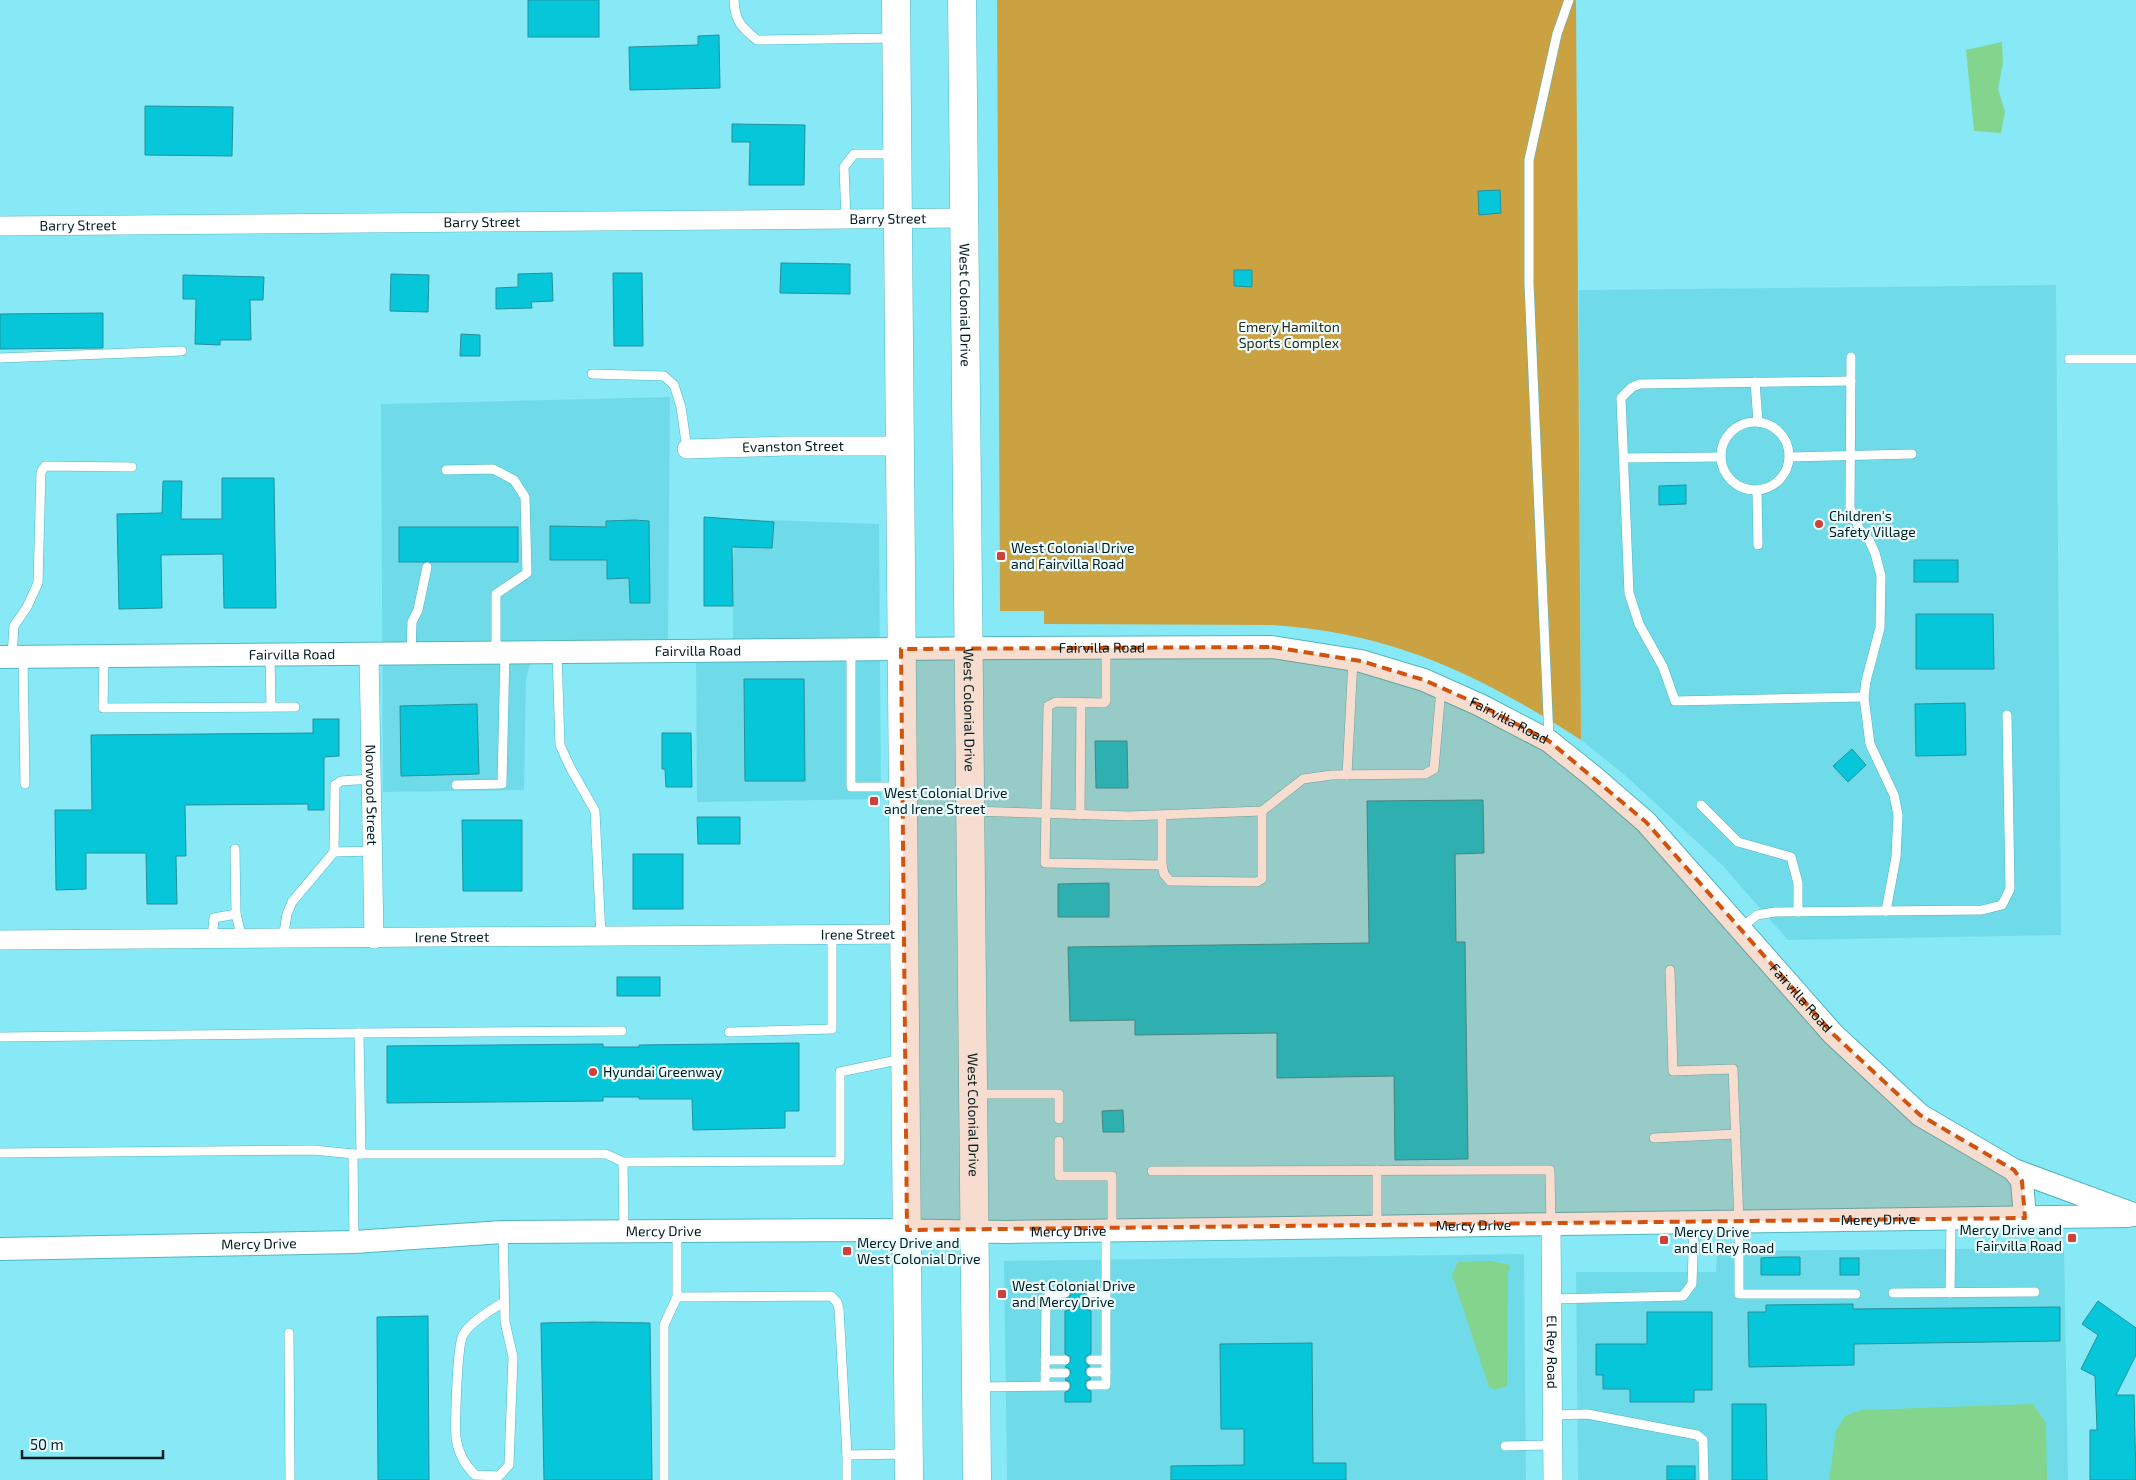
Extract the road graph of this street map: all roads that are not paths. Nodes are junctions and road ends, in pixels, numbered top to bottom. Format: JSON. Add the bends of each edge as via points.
{"nodes":[{"id":1,"x":734,"y":0,"type":"edge"},
{"id":2,"x":896,"y":0,"type":"edge"},
{"id":3,"x":962,"y":0,"type":"edge"},
{"id":4,"x":1569,"y":0,"type":"edge"},
{"id":5,"x":896,"y":38,"type":"junction"},
{"id":6,"x":896,"y":154,"type":"junction"},
{"id":7,"x":897,"y":218,"type":"junction"},
{"id":8,"x":964,"y":218,"type":"junction"},
{"id":9,"x":846,"y":219,"type":"junction"},
{"id":10,"x":0,"y":226,"type":"edge"},
{"id":11,"x":182,"y":352,"type":"dead end"},
{"id":12,"x":1850,"y":357,"type":"dead end"},
{"id":13,"x":0,"y":358,"type":"edge"},
{"id":14,"x":2069,"y":360,"type":"dead end"},
{"id":15,"x":2136,"y":360,"type":"edge"},
{"id":16,"x":592,"y":374,"type":"dead end"},
{"id":17,"x":1850,"y":381,"type":"junction"},
{"id":18,"x":1755,"y":382,"type":"junction"},
{"id":19,"x":1758,"y":422,"type":"junction"},
{"id":20,"x":899,"y":446,"type":"junction"},
{"id":21,"x":687,"y":449,"type":"joint"},
{"id":22,"x":1912,"y":454,"type":"dead end"},
{"id":23,"x":1850,"y":456,"type":"junction"},
{"id":24,"x":1721,"y":457,"type":"junction"},
{"id":25,"x":1790,"y":457,"type":"junction"},
{"id":26,"x":1624,"y":458,"type":"junction"},
{"id":27,"x":132,"y":467,"type":"dead end"},
{"id":28,"x":446,"y":470,"type":"dead end"},
{"id":29,"x":1757,"y":491,"type":"junction"},
{"id":30,"x":1758,"y":545,"type":"dead end"},
{"id":31,"x":427,"y":567,"type":"dead end"},
{"id":32,"x":968,"y":648,"type":"junction"},
{"id":33,"x":1106,"y":648,"type":"junction"},
{"id":34,"x":901,"y":649,"type":"junction"},
{"id":35,"x":851,"y":650,"type":"junction"},
{"id":36,"x":500,"y":652,"type":"junction"},
{"id":37,"x":557,"y":652,"type":"junction"},
{"id":38,"x":369,"y":653,"type":"junction"},
{"id":39,"x":411,"y":653,"type":"junction"},
{"id":40,"x":270,"y":654,"type":"junction"},
{"id":41,"x":11,"y":657,"type":"edge"},
{"id":42,"x":104,"y":657,"type":"junction"},
{"id":43,"x":1353,"y":660,"type":"junction"},
{"id":44,"x":1442,"y":688,"type":"junction"},
{"id":45,"x":1864,"y":697,"type":"junction"},
{"id":46,"x":1081,"y":703,"type":"junction"},
{"id":47,"x":271,"y":707,"type":"junction"},
{"id":48,"x":295,"y":707,"type":"dead end"},
{"id":49,"x":2007,"y":715,"type":"dead end"},
{"id":50,"x":1550,"y":741,"type":"junction"},
{"id":51,"x":1347,"y":775,"type":"junction"},
{"id":52,"x":371,"y":779,"type":"junction"},
{"id":53,"x":25,"y":784,"type":"dead end"},
{"id":54,"x":456,"y":785,"type":"dead end"},
{"id":55,"x":903,"y":787,"type":"junction"},
{"id":56,"x":1701,"y":805,"type":"dead end"},
{"id":57,"x":970,"y":811,"type":"junction"},
{"id":58,"x":1262,"y":811,"type":"junction"},
{"id":59,"x":1046,"y":813,"type":"junction"},
{"id":60,"x":1080,"y":815,"type":"junction"},
{"id":61,"x":1162,"y":816,"type":"junction"},
{"id":62,"x":236,"y":849,"type":"dead end"},
{"id":63,"x":373,"y":851,"type":"junction"},
{"id":64,"x":334,"y":852,"type":"junction"},
{"id":65,"x":1162,"y":865,"type":"junction"},
{"id":66,"x":1886,"y":911,"type":"junction"},
{"id":67,"x":1798,"y":912,"type":"junction"},
{"id":68,"x":236,"y":914,"type":"junction"},
{"id":69,"x":1740,"y":929,"type":"junction"},
{"id":70,"x":905,"y":934,"type":"junction"},
{"id":71,"x":832,"y":935,"type":"junction"},
{"id":72,"x":602,"y":937,"type":"junction"},
{"id":73,"x":283,"y":939,"type":"junction"},
{"id":74,"x":374,"y":939,"type":"junction"},
{"id":75,"x":0,"y":940,"type":"edge"},
{"id":76,"x":212,"y":940,"type":"junction"},
{"id":77,"x":242,"y":940,"type":"junction"},
{"id":78,"x":1670,"y":970,"type":"dead end"},
{"id":79,"x":622,"y":1031,"type":"dead end"},
{"id":80,"x":729,"y":1032,"type":"dead end"},
{"id":81,"x":359,"y":1033,"type":"junction"},
{"id":82,"x":0,"y":1036,"type":"edge"},
{"id":83,"x":906,"y":1058,"type":"junction"},
{"id":84,"x":973,"y":1094,"type":"junction"},
{"id":85,"x":1060,"y":1120,"type":"dead end"},
{"id":86,"x":1736,"y":1134,"type":"junction"},
{"id":87,"x":1654,"y":1138,"type":"dead end"},
{"id":88,"x":1060,"y":1140,"type":"dead end"},
{"id":89,"x":0,"y":1153,"type":"edge"},
{"id":90,"x":357,"y":1154,"type":"junction"},
{"id":91,"x":622,"y":1162,"type":"junction"},
{"id":92,"x":1377,"y":1170,"type":"junction"},
{"id":93,"x":2014,"y":1170,"type":"junction"},
{"id":94,"x":1152,"y":1171,"type":"dead end"},
{"id":95,"x":2136,"y":1216,"type":"edge"},
{"id":96,"x":2025,"y":1218,"type":"junction"},
{"id":97,"x":1951,"y":1219,"type":"junction"},
{"id":98,"x":1694,"y":1222,"type":"junction"},
{"id":99,"x":1739,"y":1222,"type":"junction"},
{"id":100,"x":1551,"y":1224,"type":"junction"},
{"id":101,"x":1377,"y":1226,"type":"junction"},
{"id":102,"x":907,"y":1230,"type":"junction"},
{"id":103,"x":1109,"y":1230,"type":"junction"},
{"id":104,"x":624,"y":1231,"type":"junction"},
{"id":105,"x":677,"y":1231,"type":"junction"},
{"id":106,"x":974,"y":1231,"type":"junction"},
{"id":107,"x":503,"y":1232,"type":"junction"},
{"id":108,"x":354,"y":1242,"type":"junction"},
{"id":109,"x":0,"y":1249,"type":"edge"},
{"id":110,"x":1106,"y":1292,"type":"junction"},
{"id":111,"x":2035,"y":1292,"type":"dead end"},
{"id":112,"x":1065,"y":1293,"type":"dead end"},
{"id":113,"x":1091,"y":1293,"type":"dead end"},
{"id":114,"x":1893,"y":1293,"type":"dead end"},
{"id":115,"x":1950,"y":1293,"type":"junction"},
{"id":116,"x":1856,"y":1294,"type":"dead end"},
{"id":117,"x":678,"y":1296,"type":"junction"},
{"id":118,"x":1551,"y":1299,"type":"junction"},
{"id":119,"x":504,"y":1302,"type":"junction"},
{"id":120,"x":1046,"y":1305,"type":"junction"},
{"id":121,"x":1065,"y":1305,"type":"dead end"},
{"id":122,"x":1091,"y":1305,"type":"dead end"},
{"id":123,"x":1106,"y":1305,"type":"junction"},
{"id":124,"x":288,"y":1333,"type":"dead end"},
{"id":125,"x":1045,"y":1360,"type":"junction"},
{"id":126,"x":1065,"y":1360,"type":"dead end"},
{"id":127,"x":1091,"y":1360,"type":"dead end"},
{"id":128,"x":1106,"y":1360,"type":"junction"},
{"id":129,"x":1091,"y":1372,"type":"dead end"},
{"id":130,"x":1106,"y":1372,"type":"junction"},
{"id":131,"x":1045,"y":1373,"type":"junction"},
{"id":132,"x":1065,"y":1373,"type":"dead end"},
{"id":133,"x":1091,"y":1385,"type":"dead end"},
{"id":134,"x":1045,"y":1386,"type":"junction"},
{"id":135,"x":1065,"y":1386,"type":"dead end"},
{"id":136,"x":976,"y":1387,"type":"junction"},
{"id":137,"x":1553,"y":1415,"type":"junction"},
{"id":138,"x":1552,"y":1445,"type":"junction"},
{"id":139,"x":1505,"y":1446,"type":"dead end"},
{"id":140,"x":847,"y":1455,"type":"junction"},
{"id":141,"x":909,"y":1467,"type":"edge"},
{"id":142,"x":290,"y":1480,"type":"edge"},
{"id":143,"x":664,"y":1480,"type":"edge"},
{"id":144,"x":847,"y":1480,"type":"edge"},
{"id":145,"x":977,"y":1480,"type":"edge"},
{"id":146,"x":1552,"y":1480,"type":"edge"},
{"id":147,"x":1704,"y":1480,"type":"edge"}],
"edges":[{"from":1,"to":5,"type":"lane","via":[[738,21],[757,40]]},
{"from":2,"to":5,"type":"highway"},
{"from":3,"to":8,"type":"highway","name":"West Colonial Drive"},
{"from":4,"to":50,"type":"lane","via":[[1557,34],[1529,160],[1529,284]]},
{"from":5,"to":6,"type":"highway"},
{"from":6,"to":7,"type":"highway"},
{"from":6,"to":9,"type":"lane","via":[[854,154],[844,167]]},
{"from":7,"to":8,"type":"street","name":"Barry Street"},
{"from":7,"to":9,"type":"street","name":"Barry Street"},
{"from":7,"to":20,"type":"highway"},
{"from":8,"to":32,"type":"highway","name":"West Colonial Drive"},
{"from":9,"to":10,"type":"street","name":"Barry Street"},
{"from":11,"to":13,"type":"lane"},
{"from":12,"to":17,"type":"lane"},
{"from":14,"to":15,"type":"lane"},
{"from":16,"to":21,"type":"lane","via":[[664,376],[674,385],[681,407]]},
{"from":17,"to":18,"type":"lane"},
{"from":17,"to":23,"type":"lane"},
{"from":18,"to":19,"type":"lane"},
{"from":18,"to":26,"type":"lane","via":[[1640,384],[1632,388],[1621,398]]},
{"from":19,"to":24,"type":"lane","via":[[1749,422],[1733,430],[1723,444]]},
{"from":19,"to":25,"type":"lane","via":[[1774,427],[1780,433],[1789,448]]},
{"from":20,"to":21,"type":"street","name":"Evanston Street"},
{"from":20,"to":34,"type":"highway"},
{"from":22,"to":23,"type":"lane"},
{"from":23,"to":25,"type":"lane"},
{"from":23,"to":45,"type":"lane","via":[[1850,508],[1860,530],[1869,540],[1881,576],[1880,628]]},
{"from":24,"to":26,"type":"lane"},
{"from":24,"to":29,"type":"lane","via":[[1723,469],[1733,483],[1740,488]]},
{"from":25,"to":29,"type":"lane","via":[[1780,480]]},
{"from":26,"to":45,"type":"lane","via":[[1629,593],[1639,624],[1663,667],[1675,701]]},
{"from":27,"to":41,"type":"lane","via":[[45,466],[41,472],[38,583],[14,626]]},
{"from":28,"to":36,"type":"lane","via":[[494,469],[514,480],[525,497],[527,573],[496,594]]},
{"from":29,"to":30,"type":"lane"},
{"from":31,"to":39,"type":"lane","via":[[418,610],[412,622]]},
{"from":32,"to":33,"type":"street","name":"Fairvilla Road"},
{"from":32,"to":34,"type":"street","name":"Fairvilla Road"},
{"from":32,"to":57,"type":"highway","name":"West Colonial Drive"},
{"from":33,"to":43,"type":"street","name":"Fairvilla Road","via":[[1272,648]]},
{"from":33,"to":46,"type":"lane","via":[[1106,701]]},
{"from":34,"to":35,"type":"street","name":"Fairvilla Road"},
{"from":34,"to":55,"type":"highway"},
{"from":35,"to":37,"type":"street","name":"Fairvilla Road"},
{"from":35,"to":55,"type":"lane","via":[[851,787]]},
{"from":36,"to":37,"type":"street","name":"Fairvilla Road"},
{"from":36,"to":39,"type":"street","name":"Fairvilla Road"},
{"from":36,"to":54,"type":"lane","via":[[502,784]]},
{"from":37,"to":72,"type":"lane","via":[[560,745],[595,811]]},
{"from":38,"to":39,"type":"street","name":"Fairvilla Road"},
{"from":38,"to":40,"type":"street","name":"Fairvilla Road"},
{"from":38,"to":52,"type":"street","name":"Norwood Street"},
{"from":40,"to":42,"type":"street","name":"Fairvilla Road"},
{"from":40,"to":47,"type":"lane"},
{"from":41,"to":42,"type":"street","name":"Fairvilla Road"},
{"from":41,"to":53,"type":"lane"},
{"from":42,"to":47,"type":"lane","via":[[103,708]]},
{"from":43,"to":44,"type":"street","name":"Fairvilla Road"},
{"from":43,"to":51,"type":"lane"},
{"from":44,"to":50,"type":"street","name":"Fairvilla Road"},
{"from":44,"to":51,"type":"lane","via":[[1434,769],[1424,774]]},
{"from":45,"to":66,"type":"lane","via":[[1870,744],[1894,796],[1898,815],[1896,857]]},
{"from":46,"to":59,"type":"lane","via":[[1056,702],[1048,706]]},
{"from":46,"to":60,"type":"lane"},
{"from":47,"to":48,"type":"lane"},
{"from":49,"to":66,"type":"lane","via":[[2010,889],[2002,905],[1982,910]]},
{"from":50,"to":69,"type":"street","name":"Fairvilla Road","via":[[1646,822]]},
{"from":51,"to":58,"type":"lane","via":[[1303,779]]},
{"from":52,"to":63,"type":"street","name":"Norwood Street"},
{"from":52,"to":64,"type":"lane","via":[[341,781],[335,785]]},
{"from":55,"to":70,"type":"highway"},
{"from":56,"to":67,"type":"lane","via":[[1738,842],[1792,857],[1798,883]]},
{"from":57,"to":59,"type":"lane"},
{"from":57,"to":84,"type":"highway","name":"West Colonial Drive"},
{"from":58,"to":61,"type":"lane"},
{"from":58,"to":65,"type":"lane","via":[[1262,879],[1257,882],[1170,880]]},
{"from":59,"to":60,"type":"lane"},
{"from":59,"to":65,"type":"lane","via":[[1045,863]]},
{"from":60,"to":61,"type":"lane"},
{"from":61,"to":65,"type":"lane"},
{"from":62,"to":68,"type":"lane"},
{"from":63,"to":64,"type":"lane"},
{"from":63,"to":74,"type":"street","name":"Norwood Street"},
{"from":64,"to":73,"type":"lane","via":[[292,902]]},
{"from":66,"to":67,"type":"lane"},
{"from":67,"to":69,"type":"lane","via":[[1757,915]]},
{"from":68,"to":76,"type":"lane","via":[[214,918]]},
{"from":68,"to":77,"type":"lane"},
{"from":69,"to":93,"type":"street","name":"Fairvilla Road","via":[[1833,1034],[1920,1115]]},
{"from":70,"to":71,"type":"street","name":"Irene Street"},
{"from":70,"to":83,"type":"highway"},
{"from":71,"to":72,"type":"street","name":"Irene Street"},
{"from":71,"to":80,"type":"lane","via":[[832,1028]]},
{"from":72,"to":74,"type":"street","name":"Irene Street"},
{"from":73,"to":74,"type":"street","name":"Irene Street"},
{"from":73,"to":77,"type":"street","name":"Irene Street"},
{"from":75,"to":76,"type":"street","name":"Irene Street"},
{"from":76,"to":77,"type":"street","name":"Irene Street"},
{"from":78,"to":86,"type":"lane","via":[[1674,1072],[1733,1069]]},
{"from":79,"to":81,"type":"lane"},
{"from":81,"to":82,"type":"lane"},
{"from":81,"to":90,"type":"lane"},
{"from":83,"to":91,"type":"lane","via":[[840,1072],[840,1161]]},
{"from":83,"to":102,"type":"highway"},
{"from":84,"to":85,"type":"lane","via":[[1060,1094]]},
{"from":84,"to":106,"type":"highway","name":"West Colonial Drive"},
{"from":86,"to":87,"type":"lane"},
{"from":86,"to":99,"type":"lane"},
{"from":88,"to":103,"type":"lane","via":[[1060,1176],[1112,1176]]},
{"from":89,"to":90,"type":"lane","via":[[314,1150]]},
{"from":90,"to":91,"type":"lane","via":[[606,1154]]},
{"from":90,"to":108,"type":"lane"},
{"from":91,"to":104,"type":"lane"},
{"from":92,"to":94,"type":"lane"},
{"from":92,"to":100,"type":"lane","via":[[1550,1170]]},
{"from":92,"to":101,"type":"lane"},
{"from":93,"to":95,"type":"street","name":"Fairvilla Road"},
{"from":93,"to":96,"type":"street","via":[[2022,1181]]},
{"from":95,"to":96,"type":"street","name":"Mercy Drive"},
{"from":96,"to":97,"type":"street","name":"Mercy Drive"},
{"from":97,"to":99,"type":"street","name":"Mercy Drive"},
{"from":97,"to":115,"type":"lane"},
{"from":98,"to":99,"type":"street","name":"Mercy Drive"},
{"from":98,"to":100,"type":"street","name":"Mercy Drive"},
{"from":98,"to":118,"type":"lane","via":[[1692,1284],[1682,1296]]},
{"from":99,"to":116,"type":"lane","via":[[1739,1294]]},
{"from":100,"to":101,"type":"street","name":"Mercy Drive"},
{"from":100,"to":118,"type":"street","name":"El Rey Road"},
{"from":101,"to":103,"type":"street","name":"Mercy Drive"},
{"from":102,"to":105,"type":"street","name":"Mercy Drive"},
{"from":102,"to":106,"type":"street","name":"Mercy Drive"},
{"from":102,"to":141,"type":"highway"},
{"from":103,"to":106,"type":"street","name":"Mercy Drive"},
{"from":103,"to":110,"type":"lane"},
{"from":104,"to":105,"type":"street","name":"Mercy Drive"},
{"from":104,"to":107,"type":"street","name":"Mercy Drive"},
{"from":105,"to":117,"type":"lane"},
{"from":106,"to":136,"type":"highway","name":"West Colonial Drive"},
{"from":107,"to":108,"type":"street","name":"Mercy Drive"},
{"from":107,"to":119,"type":"lane"},
{"from":108,"to":109,"type":"street","name":"Mercy Drive"},
{"from":110,"to":113,"type":"lane"},
{"from":110,"to":123,"type":"lane"},
{"from":111,"to":115,"type":"lane"},
{"from":112,"to":120,"type":"lane","via":[[1049,1294]]},
{"from":114,"to":115,"type":"lane"},
{"from":117,"to":140,"type":"lane","via":[[831,1296],[839,1309]]},
{"from":117,"to":143,"type":"lane","via":[[664,1325]]},
{"from":118,"to":137,"type":"street","name":"El Rey Road"},
{"from":119,"to":119,"type":"lane","via":[[513,1357],[509,1465],[498,1476],[475,1475],[465,1464],[456,1439],[456,1391],[463,1336],[486,1312]]},
{"from":120,"to":121,"type":"lane"},
{"from":120,"to":125,"type":"lane"},
{"from":122,"to":123,"type":"lane"},
{"from":123,"to":128,"type":"lane"},
{"from":124,"to":142,"type":"lane"},
{"from":125,"to":126,"type":"lane"},
{"from":125,"to":131,"type":"lane"},
{"from":127,"to":128,"type":"lane"},
{"from":128,"to":130,"type":"lane"},
{"from":129,"to":130,"type":"lane"},
{"from":130,"to":133,"type":"lane","via":[[1106,1385]]},
{"from":131,"to":132,"type":"lane"},
{"from":131,"to":134,"type":"lane"},
{"from":134,"to":135,"type":"lane"},
{"from":134,"to":136,"type":"lane"},
{"from":136,"to":145,"type":"highway","name":"West Colonial Drive"},
{"from":137,"to":138,"type":"street","name":"El Rey Road"},
{"from":137,"to":147,"type":"lane","via":[[1586,1414],[1697,1435],[1703,1440]]},
{"from":138,"to":139,"type":"lane"},
{"from":138,"to":146,"type":"street","name":"El Rey Road"},
{"from":140,"to":141,"type":"lane"},
{"from":140,"to":144,"type":"lane"}]}
